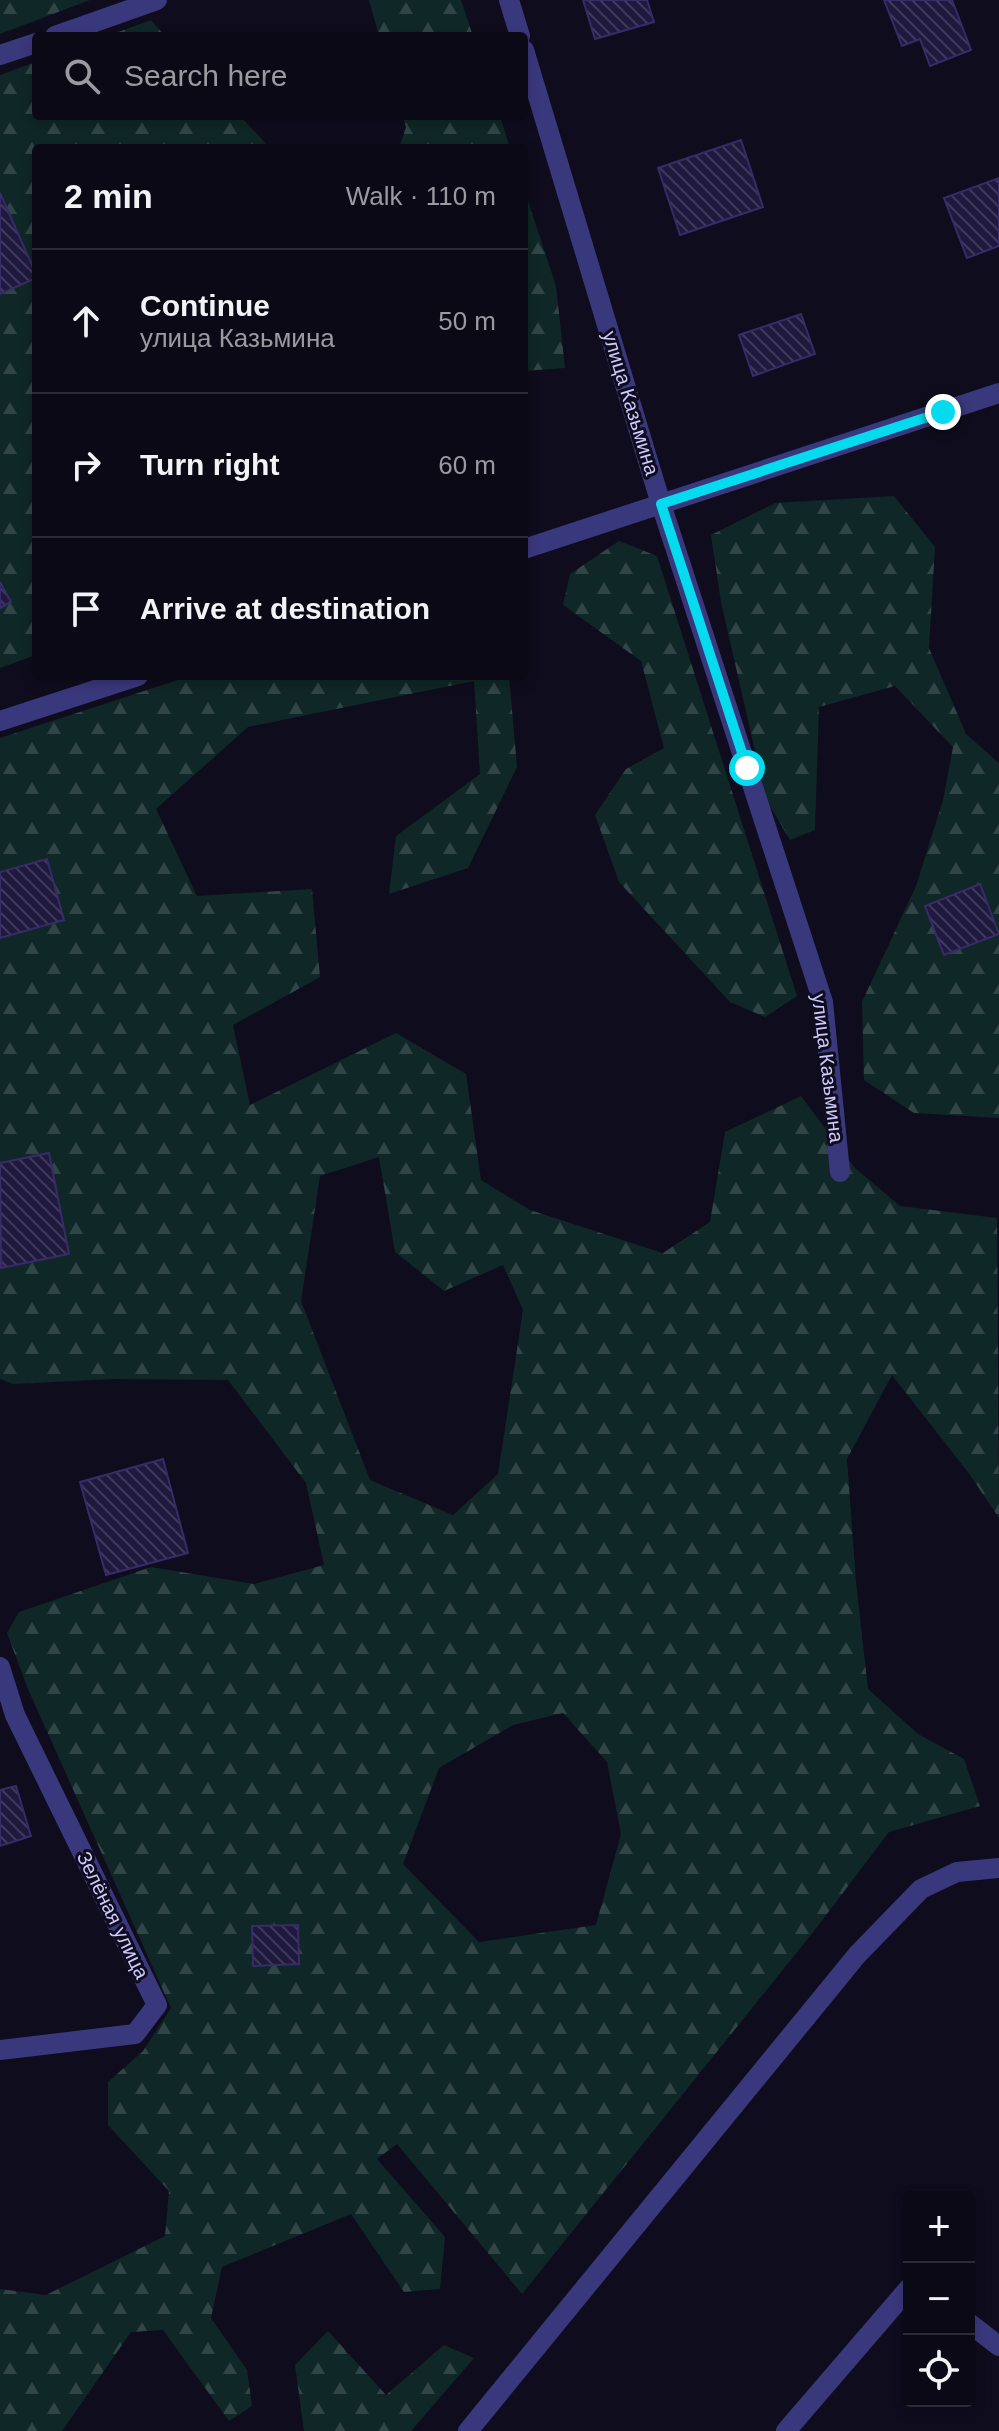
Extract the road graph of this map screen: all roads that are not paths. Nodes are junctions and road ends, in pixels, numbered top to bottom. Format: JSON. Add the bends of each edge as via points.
{"nodes":[{"id":1,"x":157,"y":0,"type":"edge"},
{"id":2,"x":509,"y":0,"type":"edge"},
{"id":3,"x":66,"y":32,"type":"edge"},
{"id":4,"x":519,"y":32,"type":"edge"},
{"id":5,"x":32,"y":44,"type":"edge"},
{"id":6,"x":0,"y":55,"type":"edge"},
{"id":7,"x":528,"y":63,"type":"edge"},
{"id":8,"x":999,"y":393,"type":"edge"},
{"id":9,"x":661,"y":504,"type":"junction"},
{"id":10,"x":528,"y":548,"type":"edge"},
{"id":11,"x":126,"y":680,"type":"edge"},
{"id":12,"x":0,"y":721,"type":"edge"},
{"id":13,"x":840,"y":1172,"type":"dead end"},
{"id":14,"x":0,"y":1667,"type":"edge"},
{"id":15,"x":999,"y":1868,"type":"edge"},
{"id":16,"x":0,"y":2050,"type":"edge"},
{"id":17,"x":903,"y":2295,"type":"edge"},
{"id":18,"x":975,"y":2328,"type":"edge"},
{"id":19,"x":999,"y":2346,"type":"edge"},
{"id":20,"x":468,"y":2431,"type":"edge"},
{"id":21,"x":786,"y":2431,"type":"edge"}],
"edges":[{"from":1,"to":3,"type":"street"},
{"from":2,"to":4,"type":"street"},
{"from":5,"to":6,"type":"street"},
{"from":7,"to":9,"type":"street","name":"улица Казьмина"},
{"from":8,"to":9,"type":"street"},
{"from":9,"to":10,"type":"street"},
{"from":9,"to":13,"type":"street","name":"улица Казьмина","via":[[823,1002]]},
{"from":11,"to":12,"type":"street"},
{"from":14,"to":16,"type":"street","name":"Зелёная улица","via":[[15,1715],[157,2005],[135,2034]]},
{"from":15,"to":20,"type":"street","via":[[957,1872],[921,1889],[857,1955]]},
{"from":17,"to":21,"type":"street"},
{"from":18,"to":19,"type":"street"}]}
